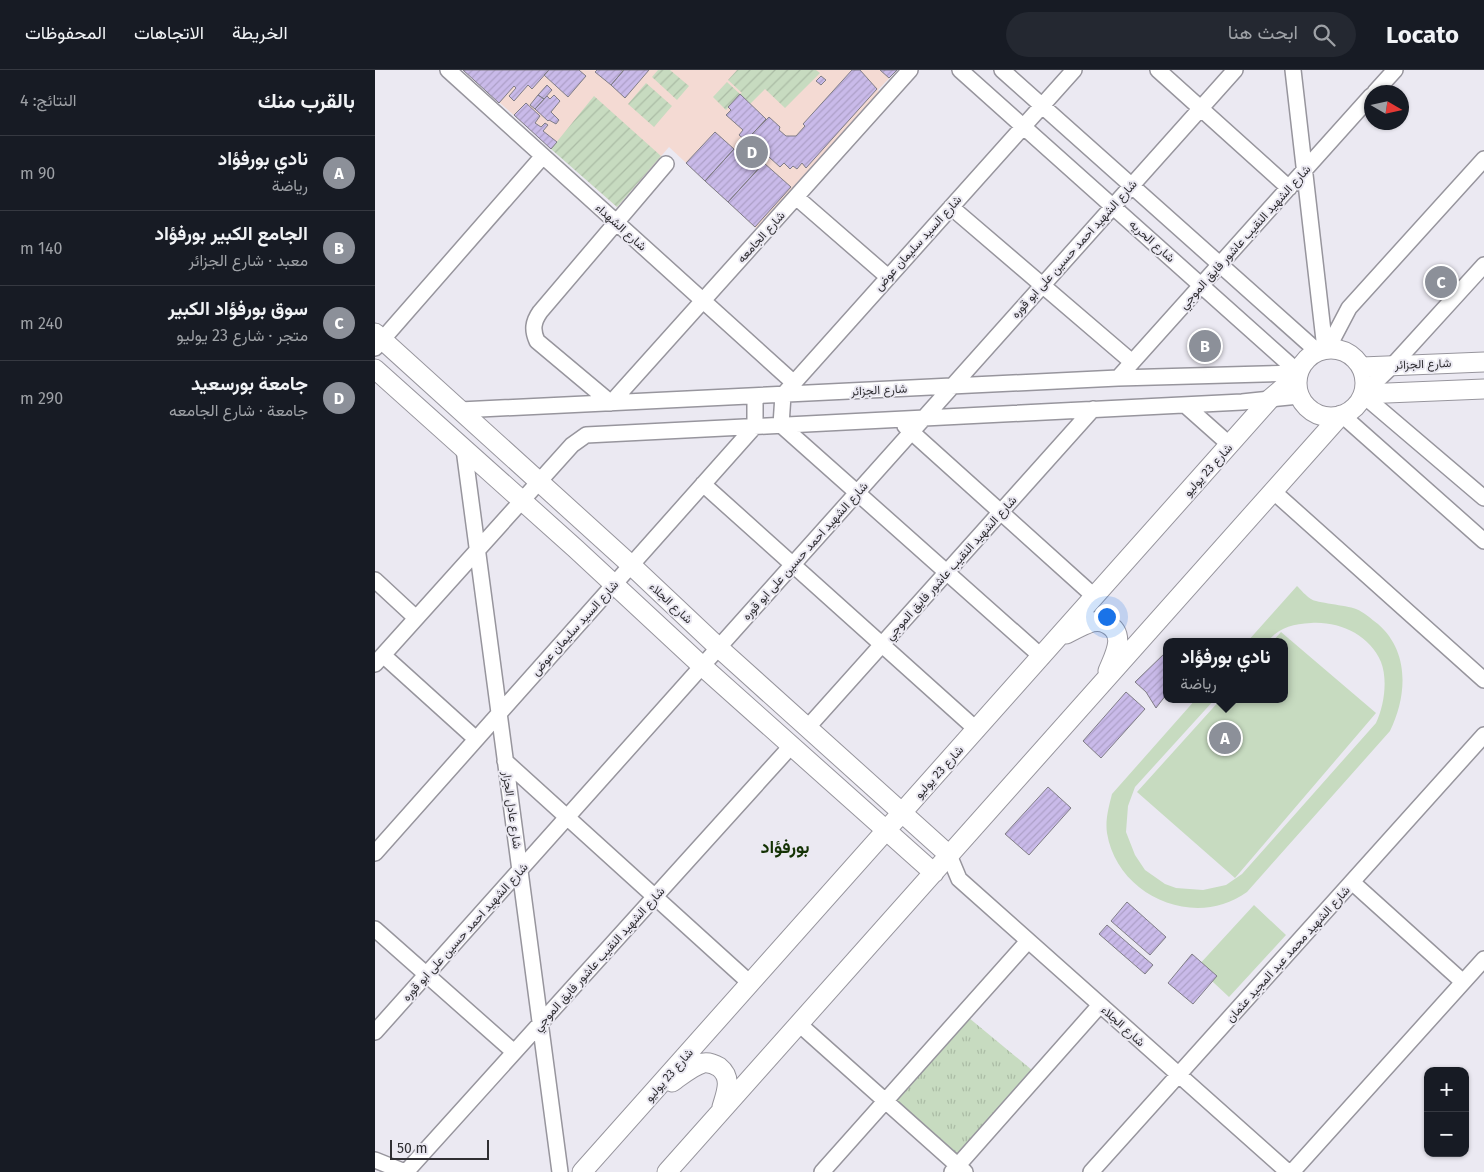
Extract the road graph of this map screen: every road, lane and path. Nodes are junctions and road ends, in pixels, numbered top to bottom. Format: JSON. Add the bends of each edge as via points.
{"nodes":[{"id":1,"x":448,"y":70,"type":"edge"},
{"id":2,"x":910,"y":70,"type":"edge"},
{"id":3,"x":960,"y":70,"type":"edge"},
{"id":4,"x":1003,"y":70,"type":"edge"},
{"id":5,"x":1073,"y":70,"type":"edge"},
{"id":6,"x":1158,"y":70,"type":"edge"},
{"id":7,"x":1235,"y":70,"type":"edge"},
{"id":8,"x":1293,"y":70,"type":"edge"},
{"id":9,"x":1395,"y":70,"type":"edge"},
{"id":10,"x":1381,"y":85,"type":"edge"},
{"id":11,"x":1364,"y":104,"type":"edge"},
{"id":12,"x":1042,"y":106,"type":"junction"},
{"id":13,"x":1200,"y":108,"type":"junction"},
{"id":14,"x":1023,"y":126,"type":"junction"},
{"id":15,"x":543,"y":156,"type":"junction"},
{"id":16,"x":1484,"y":160,"type":"edge"},
{"id":17,"x":666,"y":164,"type":"dead end"},
{"id":18,"x":1305,"y":171,"type":"junction"},
{"id":19,"x":1131,"y":185,"type":"junction"},
{"id":20,"x":1289,"y":188,"type":"junction"},
{"id":21,"x":796,"y":197,"type":"junction"},
{"id":22,"x":1113,"y":206,"type":"junction"},
{"id":23,"x":951,"y":207,"type":"junction"},
{"id":24,"x":616,"y":222,"type":"junction"},
{"id":25,"x":1220,"y":265,"type":"junction"},
{"id":26,"x":1484,"y":265,"type":"edge"},
{"id":27,"x":888,"y":277,"type":"junction"},
{"id":28,"x":1042,"y":285,"type":"junction"},
{"id":29,"x":1202,"y":286,"type":"junction"},
{"id":30,"x":703,"y":301,"type":"junction"},
{"id":31,"x":378,"y":340,"type":"edge"},
{"id":32,"x":1323,"y":349,"type":"junction"},
{"id":33,"x":1132,"y":362,"type":"junction"},
{"id":34,"x":1484,"y":362,"type":"edge"},
{"id":35,"x":1392,"y":366,"type":"junction"},
{"id":36,"x":1362,"y":367,"type":"junction"},
{"id":37,"x":375,"y":369,"type":"edge"},
{"id":38,"x":1298,"y":373,"type":"junction"},
{"id":39,"x":1118,"y":378,"type":"junction"},
{"id":40,"x":794,"y":383,"type":"junction"},
{"id":41,"x":952,"y":386,"type":"junction"},
{"id":42,"x":1484,"y":389,"type":"edge"},
{"id":43,"x":1363,"y":394,"type":"junction"},
{"id":44,"x":783,"y":395,"type":"junction"},
{"id":45,"x":755,"y":396,"type":"junction"},
{"id":46,"x":1299,"y":396,"type":"junction"},
{"id":47,"x":1271,"y":399,"type":"junction"},
{"id":48,"x":611,"y":403,"type":"junction"},
{"id":49,"x":1185,"y":405,"type":"junction"},
{"id":50,"x":1093,"y":409,"type":"junction"},
{"id":51,"x":460,"y":410,"type":"junction"},
{"id":52,"x":1342,"y":415,"type":"junction"},
{"id":53,"x":925,"y":417,"type":"junction"},
{"id":54,"x":897,"y":419,"type":"junction"},
{"id":55,"x":781,"y":424,"type":"junction"},
{"id":56,"x":755,"y":426,"type":"junction"},
{"id":57,"x":912,"y":432,"type":"junction"},
{"id":58,"x":1230,"y":445,"type":"junction"},
{"id":59,"x":464,"y":449,"type":"junction"},
{"id":60,"x":539,"y":482,"type":"junction"},
{"id":61,"x":703,"y":484,"type":"junction"},
{"id":62,"x":857,"y":492,"type":"junction"},
{"id":63,"x":1273,"y":492,"type":"junction"},
{"id":64,"x":1484,"y":498,"type":"edge"},
{"id":65,"x":522,"y":501,"type":"junction"},
{"id":66,"x":1001,"y":512,"type":"junction"},
{"id":67,"x":1484,"y":541,"type":"edge"},
{"id":68,"x":477,"y":551,"type":"junction"},
{"id":69,"x":793,"y":564,"type":"junction"},
{"id":70,"x":631,"y":565,"type":"junction"},
{"id":71,"x":947,"y":572,"type":"junction"},
{"id":72,"x":375,"y":580,"type":"edge"},
{"id":73,"x":614,"y":584,"type":"junction"},
{"id":74,"x":1095,"y":597,"type":"junction"},
{"id":75,"x":416,"y":618,"type":"junction"},
{"id":76,"x":1060,"y":636,"type":"junction"},
{"id":77,"x":882,"y":644,"type":"junction"},
{"id":78,"x":719,"y":648,"type":"junction"},
{"id":79,"x":1042,"y":658,"type":"junction"},
{"id":80,"x":379,"y":659,"type":"edge"},
{"id":81,"x":702,"y":666,"type":"junction"},
{"id":82,"x":1484,"y":680,"type":"edge"},
{"id":83,"x":1101,"y":686,"type":"junction"},
{"id":84,"x":499,"y":714,"type":"junction"},
{"id":85,"x":808,"y":727,"type":"junction"},
{"id":86,"x":977,"y":730,"type":"junction"},
{"id":87,"x":1484,"y":735,"type":"edge"},
{"id":88,"x":476,"y":739,"type":"junction"},
{"id":89,"x":791,"y":745,"type":"junction"},
{"id":90,"x":505,"y":761,"type":"junction"},
{"id":91,"x":903,"y":813,"type":"junction"},
{"id":92,"x":567,"y":817,"type":"junction"},
{"id":93,"x":887,"y":830,"type":"junction"},
{"id":94,"x":375,"y":853,"type":"edge"},
{"id":95,"x":949,"y":855,"type":"junction"},
{"id":96,"x":520,"y":871,"type":"junction"},
{"id":97,"x":934,"y":873,"type":"junction"},
{"id":98,"x":959,"y":879,"type":"junction"},
{"id":99,"x":1352,"y":882,"type":"junction"},
{"id":100,"x":655,"y":896,"type":"junction"},
{"id":101,"x":375,"y":929,"type":"edge"},
{"id":102,"x":1028,"y":941,"type":"junction"},
{"id":103,"x":1484,"y":958,"type":"edge"},
{"id":104,"x":427,"y":975,"type":"junction"},
{"id":105,"x":1463,"y":982,"type":"junction"},
{"id":106,"x":750,"y":983,"type":"junction"},
{"id":107,"x":1100,"y":1005,"type":"junction"},
{"id":108,"x":540,"y":1024,"type":"junction"},
{"id":109,"x":799,"y":1024,"type":"junction"},
{"id":110,"x":375,"y":1032,"type":"edge"},
{"id":111,"x":514,"y":1052,"type":"junction"},
{"id":112,"x":1178,"y":1075,"type":"junction"},
{"id":113,"x":653,"y":1094,"type":"junction"},
{"id":114,"x":886,"y":1101,"type":"junction"},
{"id":115,"x":721,"y":1111,"type":"junction"},
{"id":116,"x":375,"y":1160,"type":"edge"},
{"id":117,"x":959,"y":1170,"type":"edge"},
{"id":118,"x":406,"y":1172,"type":"edge"},
{"id":119,"x":560,"y":1172,"type":"edge"},
{"id":120,"x":582,"y":1172,"type":"edge"},
{"id":121,"x":667,"y":1172,"type":"edge"},
{"id":122,"x":822,"y":1172,"type":"edge"},
{"id":123,"x":1091,"y":1172,"type":"edge"},
{"id":124,"x":1288,"y":1172,"type":"edge"},
{"id":125,"x":1292,"y":1172,"type":"edge"}],
"edges":[{"from":1,"to":15,"type":"street","name":"شارع الشهداء"},
{"from":2,"to":21,"type":"street","name":"شارع الجامعه"},
{"from":3,"to":14,"type":"street","name":"شارع الحريه"},
{"from":4,"to":12,"type":"street"},
{"from":5,"to":12,"type":"street","name":"شارع السيد سليمان عوض"},
{"from":6,"to":13,"type":"street"},
{"from":7,"to":13,"type":"street","name":"شارع الشهيد احمد حسين على ابو قوره"},
{"from":8,"to":18,"type":"street"},
{"from":9,"to":10,"type":"street"},
{"from":11,"to":18,"type":"street","name":"شارع الشهيد النقيب عاشور فايق الموجي"},
{"from":12,"to":14,"type":"street","name":"شارع السيد سليمان عوض"},
{"from":12,"to":19,"type":"street"},
{"from":13,"to":19,"type":"street","name":"شارع الشهيد احمد حسين على ابو قوره"},
{"from":13,"to":20,"type":"street"},
{"from":14,"to":22,"type":"street","name":"شارع الحريه"},
{"from":14,"to":23,"type":"street","name":"شارع السيد سليمان عوض"},
{"from":15,"to":24,"type":"street","name":"شارع الشهداء"},
{"from":15,"to":31,"type":"street"},
{"from":16,"to":32,"type":"street","via":[[1349,308]]},
{"from":17,"to":24,"type":"street"},
{"from":18,"to":20,"type":"street","name":"شارع الشهيد النقيب عاشور فايق الموجي"},
{"from":18,"to":32,"type":"street"},
{"from":19,"to":22,"type":"street","name":"شارع الشهيد احمد حسين على ابو قوره"},
{"from":19,"to":25,"type":"street"},
{"from":20,"to":25,"type":"street","name":"شارع الشهيد النقيب عاشور فايق الموجي"},
{"from":21,"to":27,"type":"street"},
{"from":21,"to":30,"type":"street","name":"شارع الجامعه"},
{"from":22,"to":28,"type":"street","name":"شارع الشهيد احمد حسين على ابو قوره"},
{"from":22,"to":29,"type":"street","name":"شارع الحريه"},
{"from":23,"to":27,"type":"street","name":"شارع السيد سليمان عوض"},
{"from":23,"to":28,"type":"street"},
{"from":24,"to":30,"type":"street","name":"شارع الشهداء"},
{"from":24,"to":48,"type":"street","via":[[536,317],[533,330],[537,341]]},
{"from":25,"to":29,"type":"street","name":"شارع الشهيد النقيب عاشور فايق الموجي"},
{"from":25,"to":32,"type":"street"},
{"from":26,"to":35,"type":"street"},
{"from":27,"to":40,"type":"street","name":"شارع السيد سليمان عوض"},
{"from":28,"to":33,"type":"street"},
{"from":28,"to":41,"type":"street","name":"شارع الشهيد احمد حسين على ابو قوره"},
{"from":29,"to":33,"type":"street","name":"شارع الشهيد النقيب عاشور فايق الموجي"},
{"from":29,"to":38,"type":"street","name":"شارع الحريه"},
{"from":30,"to":40,"type":"street","name":"شارع الشهداء"},
{"from":30,"to":48,"type":"street","name":"شارع الجامعه"},
{"from":31,"to":51,"type":"main road","name":"شارع الجلاء"},
{"from":32,"to":36,"type":"main road","via":[[1336,348],[1351,355]]},
{"from":32,"to":38,"type":"main road","via":[[1305,360]]},
{"from":33,"to":39,"type":"street","name":"شارع الشهيد النقيب عاشور فايق الموجي"},
{"from":34,"to":35,"type":"main road","name":"شارع الجزائر"},
{"from":35,"to":36,"type":"main road","name":"شارع الجزائر"},
{"from":35,"to":43,"type":"street"},
{"from":36,"to":43,"type":"main road","via":[[1365,380]]},
{"from":37,"to":59,"type":"main road","name":"شارع الجلاء"},
{"from":38,"to":39,"type":"street","name":"شارع الجزائر"},
{"from":38,"to":46,"type":"main road"},
{"from":38,"to":47,"type":"main road","name":"شارع 23 يوليو"},
{"from":39,"to":41,"type":"street","name":"شارع الجزائر"},
{"from":40,"to":44,"type":"street","name":"شارع السيد سليمان عوض"},
{"from":41,"to":44,"type":"street","name":"شارع الجزائر"},
{"from":41,"to":53,"type":"street","name":"شارع الشهيد احمد حسين على ابو قوره"},
{"from":42,"to":43,"type":"main road"},
{"from":43,"to":52,"type":"main road","via":[[1358,404]]},
{"from":43,"to":64,"type":"street"},
{"from":44,"to":45,"type":"street","name":"شارع الجزائر"},
{"from":44,"to":55,"type":"street"},
{"from":45,"to":48,"type":"street","name":"شارع الجزائر"},
{"from":45,"to":56,"type":"street"},
{"from":46,"to":47,"type":"street"},
{"from":46,"to":52,"type":"main road","via":[[1309,410],[1317,414]]},
{"from":47,"to":49,"type":"street"},
{"from":47,"to":58,"type":"main road","name":"شارع 23 يوليو"},
{"from":48,"to":51,"type":"street","name":"شارع الجزائر"},
{"from":49,"to":50,"type":"street"},
{"from":49,"to":58,"type":"street"},
{"from":50,"to":53,"type":"street"},
{"from":50,"to":66,"type":"street","name":"شارع الشهيد النقيب عاشور فايق الموجي"},
{"from":51,"to":60,"type":"main road","name":"شارع الجلاء"},
{"from":52,"to":63,"type":"main road"},
{"from":52,"to":67,"type":"street"},
{"from":53,"to":54,"type":"street"},
{"from":53,"to":57,"type":"street","name":"شارع الشهيد احمد حسين على ابو قوره"},
{"from":54,"to":55,"type":"street"},
{"from":54,"to":57,"type":"street"},
{"from":55,"to":56,"type":"street"},
{"from":55,"to":62,"type":"street"},
{"from":56,"to":60,"type":"street","via":[[586,435],[572,445]]},
{"from":56,"to":61,"type":"street","name":"شارع السيد سليمان عوض"},
{"from":57,"to":62,"type":"street","name":"شارع الشهيد احمد حسين على ابو قوره"},
{"from":57,"to":66,"type":"street"},
{"from":58,"to":74,"type":"main road","name":"شارع 23 يوليو"},
{"from":59,"to":65,"type":"main road","name":"شارع الجلاء"},
{"from":59,"to":68,"type":"street","name":"شارع عادل الجزار"},
{"from":60,"to":65,"type":"street"},
{"from":60,"to":70,"type":"main road","name":"شارع الجلاء"},
{"from":61,"to":69,"type":"street"},
{"from":61,"to":70,"type":"street","name":"شارع السيد سليمان عوض"},
{"from":62,"to":69,"type":"street","name":"شارع الشهيد احمد حسين على ابو قوره"},
{"from":62,"to":71,"type":"street"},
{"from":63,"to":82,"type":"street"},
{"from":63,"to":83,"type":"main road"},
{"from":65,"to":68,"type":"street"},
{"from":65,"to":73,"type":"main road","name":"شارع الجلاء"},
{"from":66,"to":71,"type":"street","name":"شارع الشهيد النقيب عاشور فايق الموجي"},
{"from":66,"to":74,"type":"street"},
{"from":68,"to":75,"type":"street"},
{"from":68,"to":84,"type":"street","name":"شارع عادل الجزار"},
{"from":69,"to":77,"type":"street"},
{"from":69,"to":78,"type":"street","name":"شارع الشهيد احمد حسين على ابو قوره"},
{"from":70,"to":73,"type":"street","name":"شارع السيد سليمان عوض"},
{"from":70,"to":78,"type":"main road","name":"شارع الجلاء"},
{"from":71,"to":77,"type":"street","name":"شارع الشهيد النقيب عاشور فايق الموجي"},
{"from":71,"to":79,"type":"street"},
{"from":72,"to":75,"type":"street"},
{"from":73,"to":81,"type":"main road","name":"شارع الجلاء"},
{"from":73,"to":84,"type":"street","name":"شارع السيد سليمان عوض"},
{"from":74,"to":76,"type":"main road","name":"شارع 23 يوليو"},
{"from":75,"to":80,"type":"street"},
{"from":76,"to":79,"type":"main road","name":"شارع 23 يوليو"},
{"from":76,"to":83,"type":"main road","via":[[1098,621],[1115,630],[1117,649]]},
{"from":77,"to":85,"type":"street","name":"شارع الشهيد النقيب عاشور فايق الموجي"},
{"from":77,"to":86,"type":"street"},
{"from":78,"to":81,"type":"street","name":"شارع الشهيد احمد حسين على ابو قوره"},
{"from":78,"to":85,"type":"main road","name":"شارع الجلاء"},
{"from":79,"to":86,"type":"main road","name":"شارع 23 يوليو"},
{"from":80,"to":88,"type":"street"},
{"from":81,"to":89,"type":"main road","name":"شارع الجلاء"},
{"from":81,"to":92,"type":"street","name":"شارع الشهيد احمد حسين على ابو قوره"},
{"from":83,"to":95,"type":"main road"},
{"from":84,"to":88,"type":"street","name":"شارع السيد سليمان عوض"},
{"from":84,"to":90,"type":"street","name":"شارع عادل الجزار"},
{"from":85,"to":91,"type":"main road","name":"شارع الجلاء"},
{"from":86,"to":91,"type":"main road","name":"شارع 23 يوليو"},
{"from":87,"to":99,"type":"street","name":"شارع الشهيد محمد عبد المجيد عثمان"},
{"from":88,"to":94,"type":"street","name":"شارع السيد سليمان عوض"},
{"from":89,"to":93,"type":"main road","name":"شارع الجلاء"},
{"from":89,"to":100,"type":"street","name":"شارع الشهيد النقيب عاشور فايق الموجي"},
{"from":90,"to":92,"type":"street"},
{"from":90,"to":96,"type":"street","name":"شارع عادل الجزار"},
{"from":91,"to":93,"type":"main road","name":"شارع 23 يوليو"},
{"from":91,"to":95,"type":"main road","name":"شارع الجلاء"},
{"from":92,"to":96,"type":"street","name":"شارع الشهيد احمد حسين على ابو قوره"},
{"from":92,"to":100,"type":"street"},
{"from":93,"to":97,"type":"main road","name":"شارع الجلاء"},
{"from":93,"to":106,"type":"main road","name":"شارع 23 يوليو"},
{"from":95,"to":97,"type":"main road"},
{"from":95,"to":98,"type":"street","name":"شارع الجلاء"},
{"from":96,"to":104,"type":"street","name":"شارع الشهيد احمد حسين على ابو قوره"},
{"from":96,"to":108,"type":"street","name":"شارع عادل الجزار"},
{"from":97,"to":98,"type":"street","name":"شارع الجلاء"},
{"from":97,"to":109,"type":"main road"},
{"from":98,"to":102,"type":"street","name":"شارع الجلاء"},
{"from":99,"to":105,"type":"street"},
{"from":99,"to":112,"type":"street","name":"شارع الشهيد محمد عبد المجيد عثمان"},
{"from":100,"to":106,"type":"street"},
{"from":100,"to":108,"type":"street","name":"شارع الشهيد النقيب عاشور فايق الموجي"},
{"from":101,"to":104,"type":"street"},
{"from":102,"to":107,"type":"street","name":"شارع الجلاء"},
{"from":102,"to":114,"type":"street"},
{"from":103,"to":105,"type":"street"},
{"from":104,"to":110,"type":"street","name":"شارع الشهيد احمد حسين على ابو قوره"},
{"from":104,"to":111,"type":"street"},
{"from":105,"to":125,"type":"street"},
{"from":106,"to":113,"type":"main road","name":"شارع 23 يوليو"},
{"from":107,"to":112,"type":"street","name":"شارع الجلاء"},
{"from":107,"to":117,"type":"street"},
{"from":108,"to":111,"type":"street","name":"شارع الشهيد النقيب عاشور فايق الموجي"},
{"from":108,"to":119,"type":"street","name":"شارع عادل الجزار"},
{"from":109,"to":114,"type":"street"},
{"from":109,"to":115,"type":"main road"},
{"from":111,"to":118,"type":"street","name":"شارع الشهيد النقيب عاشور فايق الموجي"},
{"from":112,"to":123,"type":"street","name":"شارع الشهيد محمد عبد المجيد عثمان"},
{"from":112,"to":124,"type":"street","name":"شارع الجلاء"},
{"from":113,"to":115,"type":"main road","via":[[696,1066],[709,1063],[715,1065],[728,1080]]},
{"from":113,"to":120,"type":"main road","name":"شارع 23 يوليو"},
{"from":114,"to":117,"type":"street"},
{"from":114,"to":122,"type":"street"},
{"from":115,"to":121,"type":"main road"},
{"from":116,"to":118,"type":"street"}]}
